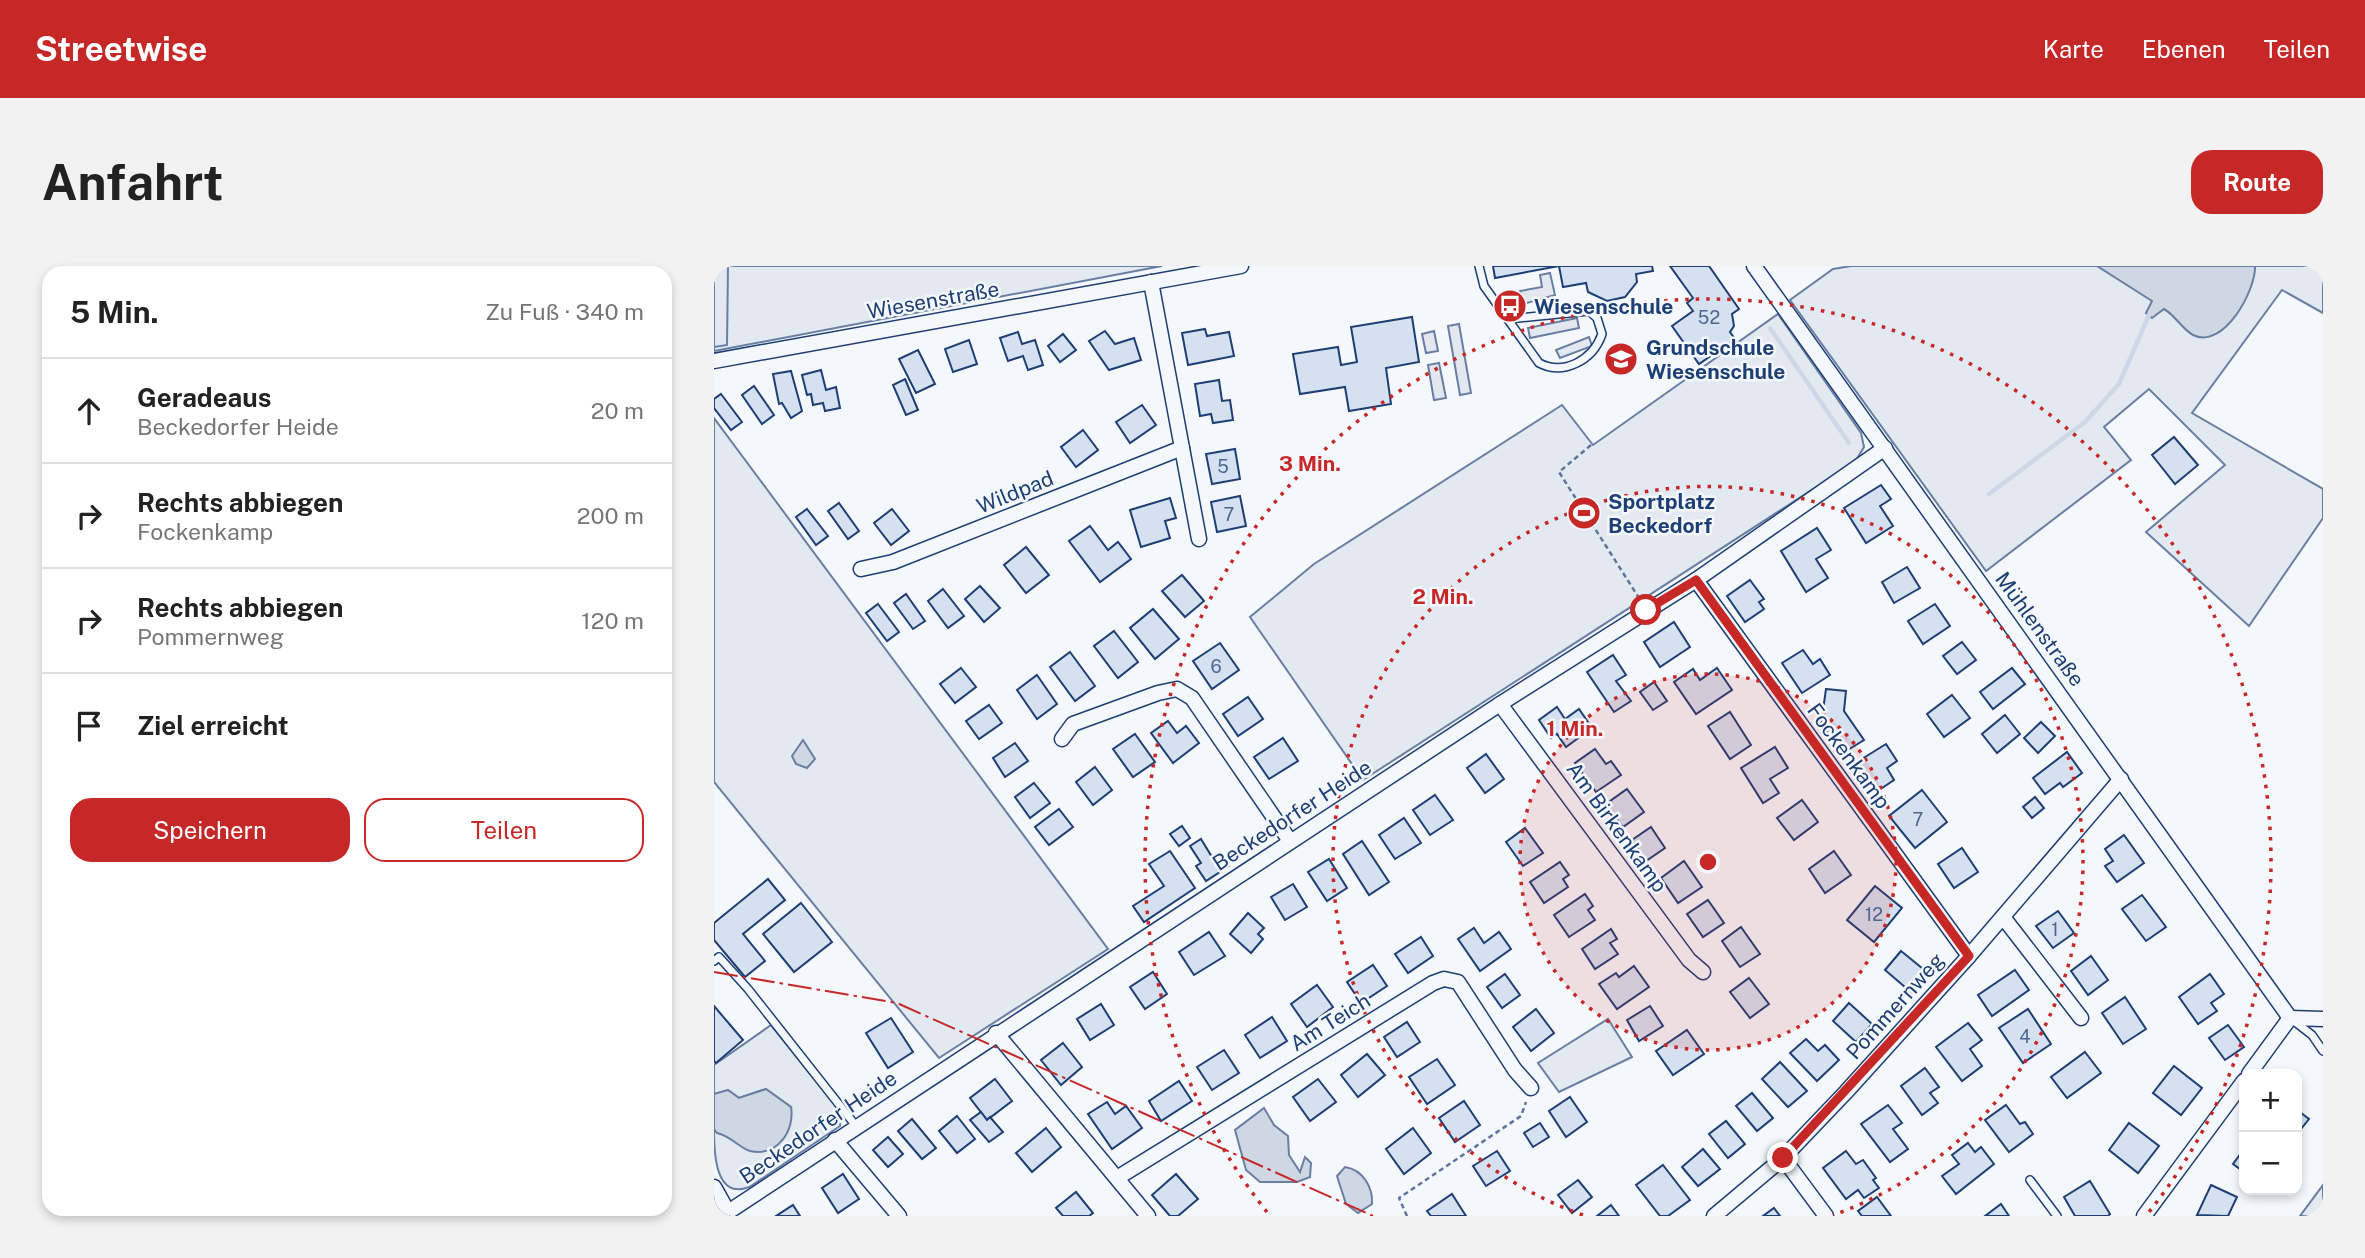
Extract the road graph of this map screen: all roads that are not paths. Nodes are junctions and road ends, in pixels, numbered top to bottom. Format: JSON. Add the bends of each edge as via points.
{"nodes":[{"id":1,"x":1241,"y":266,"type":"edge"},
{"id":2,"x":1479,"y":266,"type":"edge"},
{"id":3,"x":1754,"y":266,"type":"edge"},
{"id":4,"x":1152,"y":282,"type":"junction"},
{"id":5,"x":1508,"y":319,"type":"junction"},
{"id":6,"x":714,"y":361,"type":"edge"},
{"id":7,"x":1182,"y":448,"type":"junction"},
{"id":8,"x":1885,"y":448,"type":"junction"},
{"id":9,"x":1199,"y":539,"type":"dead end"},
{"id":10,"x":861,"y":569,"type":"dead end"},
{"id":11,"x":1696,"y":580,"type":"junction"},
{"id":12,"x":1500,"y":704,"type":"junction"},
{"id":13,"x":1062,"y":739,"type":"dead end"},
{"id":14,"x":2121,"y":779,"type":"junction"},
{"id":15,"x":1290,"y":841,"type":"junction"},
{"id":16,"x":2003,"y":917,"type":"junction"},
{"id":17,"x":1969,"y":956,"type":"junction"},
{"id":18,"x":714,"y":961,"type":"edge"},
{"id":19,"x":1703,"y":972,"type":"dead end"},
{"id":20,"x":2081,"y":1018,"type":"dead end"},
{"id":21,"x":2290,"y":1018,"type":"junction"},
{"id":22,"x":2323,"y":1019,"type":"edge"},
{"id":23,"x":996,"y":1033,"type":"junction"},
{"id":24,"x":2323,"y":1051,"type":"edge"},
{"id":25,"x":2253,"y":1069,"type":"edge"},
{"id":26,"x":1531,"y":1088,"type":"road end"},
{"id":27,"x":2239,"y":1088,"type":"edge"},
{"id":28,"x":856,"y":1126,"type":"junction"},
{"id":29,"x":835,"y":1140,"type":"junction"},
{"id":30,"x":1783,"y":1158,"type":"junction"},
{"id":31,"x":1117,"y":1178,"type":"junction"},
{"id":32,"x":2030,"y":1180,"type":"dead end"},
{"id":33,"x":714,"y":1186,"type":"edge"},
{"id":34,"x":725,"y":1214,"type":"edge"},
{"id":35,"x":899,"y":1216,"type":"edge"},
{"id":36,"x":1148,"y":1216,"type":"edge"},
{"id":37,"x":1714,"y":1216,"type":"edge"},
{"id":38,"x":1826,"y":1216,"type":"edge"},
{"id":39,"x":2057,"y":1216,"type":"edge"},
{"id":40,"x":2144,"y":1216,"type":"edge"}],
"edges":[{"from":1,"to":4,"type":"street","name":"Wiesenstraße"},
{"from":2,"to":5,"type":"lane","via":[[1484,286]]},
{"from":3,"to":8,"type":"street","name":"Mühlenstraße"},
{"from":4,"to":6,"type":"street","name":"Wiesenstraße"},
{"from":4,"to":7,"type":"street"},
{"from":5,"to":5,"type":"lane","via":[[1539,363],[1551,369],[1574,365],[1594,349],[1602,334],[1597,318],[1589,311]]},
{"from":7,"to":9,"type":"street"},
{"from":7,"to":10,"type":"street","name":"Wildpad","via":[[893,562]]},
{"from":8,"to":11,"type":"street","name":"Beckedorfer Heide"},
{"from":8,"to":14,"type":"street","name":"Mühlenstraße"},
{"from":11,"to":12,"type":"street","name":"Beckedorfer Heide"},
{"from":11,"to":17,"type":"street","name":"Fockenkamp"},
{"from":12,"to":15,"type":"street","name":"Beckedorfer Heide"},
{"from":12,"to":19,"type":"street","name":"Am Birkenkamp","via":[[1689,960]]},
{"from":13,"to":15,"type":"street","via":[[1073,724],[1177,690],[1192,698]]},
{"from":14,"to":16,"type":"street","name":"Pommernweg"},
{"from":14,"to":21,"type":"street","name":"Mühlenstraße"},
{"from":15,"to":23,"type":"street","name":"Beckedorfer Heide"},
{"from":16,"to":17,"type":"street","name":"Pommernweg"},
{"from":16,"to":20,"type":"street"},
{"from":17,"to":30,"type":"street","name":"Pommernweg"},
{"from":18,"to":28,"type":"lane","via":[[719,957],[748,989]]},
{"from":21,"to":22,"type":"street"},
{"from":21,"to":24,"type":"lane","via":[[2312,1035]]},
{"from":21,"to":25,"type":"street"},
{"from":23,"to":28,"type":"street","name":"Beckedorfer Heide"},
{"from":23,"to":31,"type":"street"},
{"from":26,"to":31,"type":"street","name":"Am Teich","via":[[1458,982],[1444,979]]},
{"from":27,"to":40,"type":"street"},
{"from":28,"to":29,"type":"street","name":"Beckedorfer Heide"},
{"from":29,"to":34,"type":"street","name":"Beckedorfer Heide"},
{"from":29,"to":35,"type":"street"},
{"from":30,"to":37,"type":"street","name":"Pommernweg"},
{"from":30,"to":38,"type":"street"},
{"from":31,"to":36,"type":"street"},
{"from":32,"to":39,"type":"lane"},
{"from":33,"to":34,"type":"street"}]}
